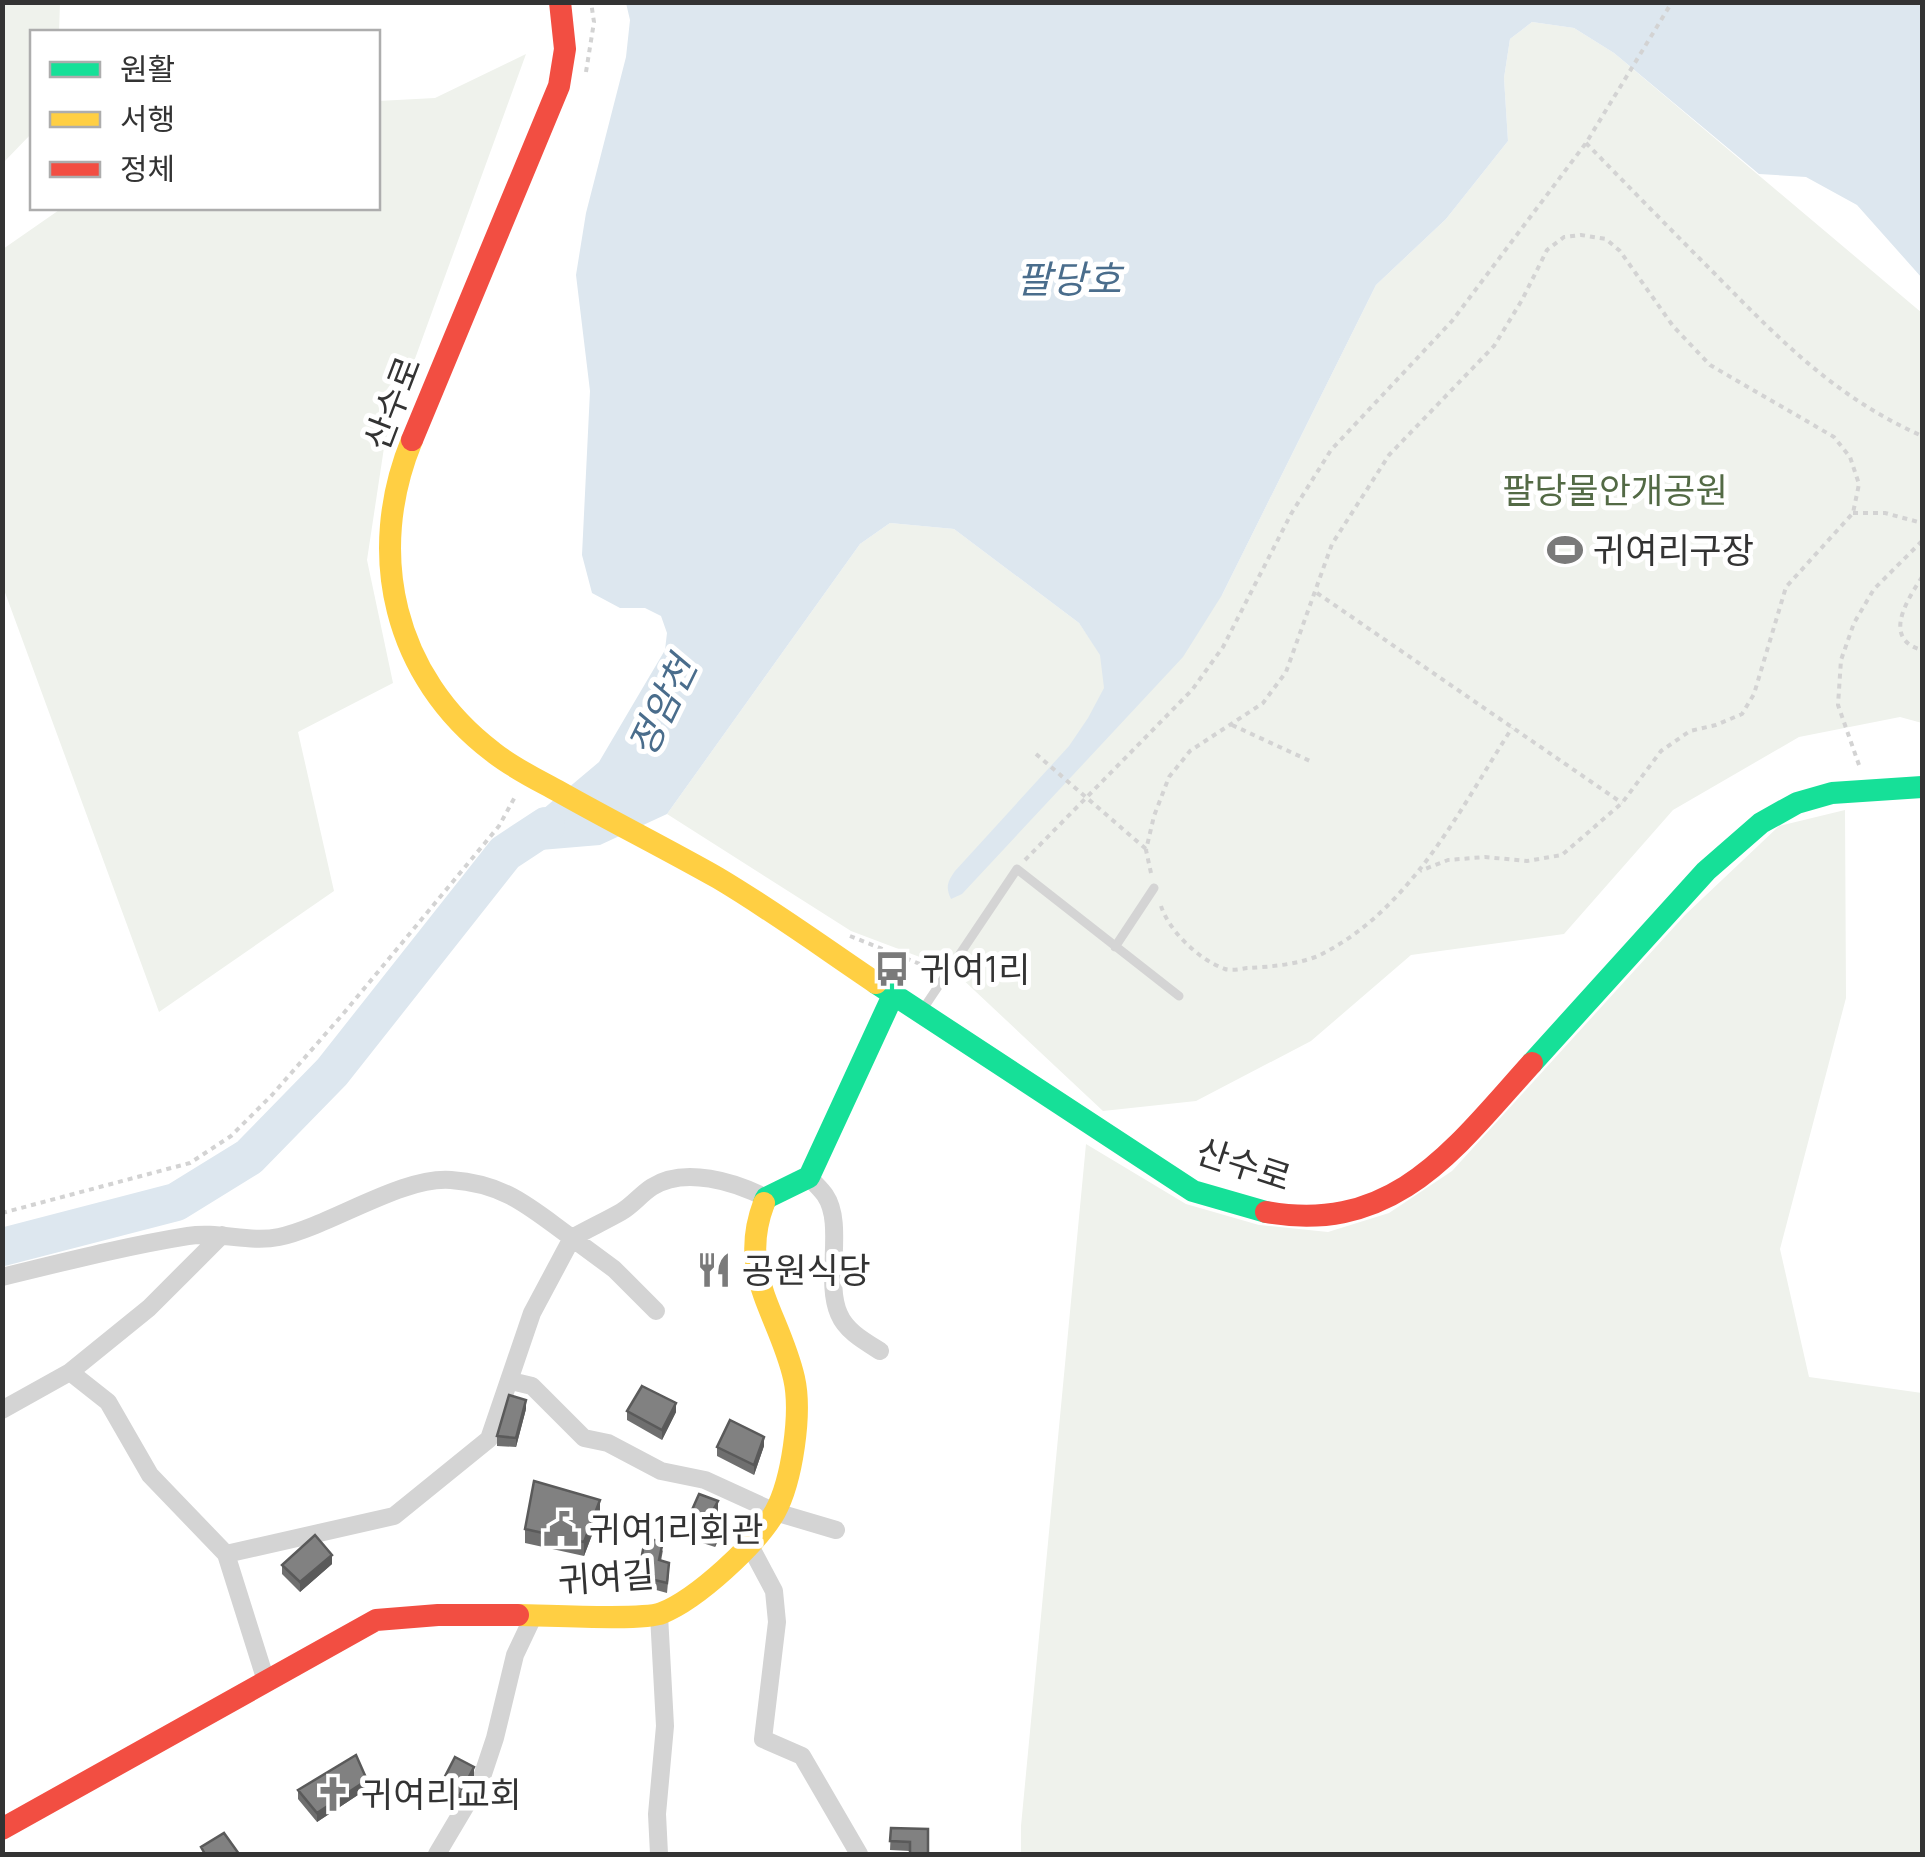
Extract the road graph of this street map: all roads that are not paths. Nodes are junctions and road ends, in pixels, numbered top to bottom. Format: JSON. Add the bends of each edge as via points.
{"nodes":[{"id":1,"x":560,"y":2,"type":"edge"},
{"id":2,"x":1922,"y":788,"type":"edge"},
{"id":3,"x":1154,"y":888,"type":"road end"},
{"id":4,"x":1116,"y":947,"type":"junction"},
{"id":5,"x":894,"y":993,"type":"junction"},
{"id":6,"x":1180,"y":996,"type":"dead end"},
{"id":7,"x":922,"y":1012,"type":"junction"},
{"id":8,"x":809,"y":1177,"type":"junction"},
{"id":9,"x":766,"y":1198,"type":"junction"},
{"id":10,"x":222,"y":1235,"type":"junction"},
{"id":11,"x":572,"y":1238,"type":"junction"},
{"id":12,"x":2,"y":1277,"type":"edge"},
{"id":13,"x":656,"y":1311,"type":"dead end"},
{"id":14,"x":880,"y":1351,"type":"dead end"},
{"id":15,"x":70,"y":1372,"type":"junction"},
{"id":16,"x":510,"y":1381,"type":"junction"},
{"id":17,"x":2,"y":1410,"type":"edge"},
{"id":18,"x":775,"y":1512,"type":"junction"},
{"id":19,"x":836,"y":1530,"type":"dead end"},
{"id":20,"x":749,"y":1544,"type":"junction"},
{"id":21,"x":226,"y":1554,"type":"junction"},
{"id":22,"x":659,"y":1616,"type":"junction"},
{"id":23,"x":533,"y":1617,"type":"junction"},
{"id":24,"x":266,"y":1681,"type":"junction"},
{"id":25,"x":2,"y":1830,"type":"edge"},
{"id":26,"x":437,"y":1854,"type":"edge"},
{"id":27,"x":659,"y":1854,"type":"edge"},
{"id":28,"x":859,"y":1854,"type":"edge"}],
"edges":[{"from":1,"to":5,"type":"main road","name":"산수로","via":[[559,86],[405,457],[388,566],[397,619],[415,665],[494,753],[652,847],[718,878]]},
{"from":2,"to":7,"type":"main road","name":"산수로","via":[[1866,787],[1778,812],[1688,892],[1455,1148],[1388,1200],[1346,1214],[1270,1214],[1193,1191]]},
{"from":3,"to":4,"type":"lane"},
{"from":4,"to":6,"type":"lane"},
{"from":4,"to":7,"type":"lane","via":[[1017,869]]},
{"from":5,"to":7,"type":"main road","name":"산수로"},
{"from":5,"to":8,"type":"main road"},
{"from":8,"to":9,"type":"main road"},
{"from":8,"to":14,"type":"street","via":[[828,1198],[839,1315],[855,1336]]},
{"from":9,"to":11,"type":"street","via":[[745,1186],[676,1178]]},
{"from":9,"to":18,"type":"main road","name":"귀여길","via":[[754,1252],[760,1292],[794,1378],[796,1421],[790,1470]]},
{"from":10,"to":11,"type":"street","via":[[274,1238],[445,1179],[510,1193]]},
{"from":10,"to":12,"type":"street","via":[[192,1235]]},
{"from":10,"to":15,"type":"street"},
{"from":11,"to":13,"type":"street"},
{"from":11,"to":16,"type":"street","via":[[532,1313]]},
{"from":15,"to":17,"type":"street"},
{"from":15,"to":21,"type":"street","via":[[108,1402],[150,1475]]},
{"from":16,"to":18,"type":"street","via":[[532,1386],[584,1438]]},
{"from":16,"to":21,"type":"street","via":[[489,1439],[394,1516]]},
{"from":18,"to":19,"type":"street"},
{"from":18,"to":20,"type":"main road","name":"귀여길"},
{"from":20,"to":22,"type":"main road","name":"귀여길","via":[[693,1596]]},
{"from":20,"to":28,"type":"street","via":[[774,1591],[777,1622],[762,1739],[802,1756]]},
{"from":21,"to":24,"type":"street"},
{"from":22,"to":23,"type":"main road","name":"귀여길"},
{"from":22,"to":27,"type":"street","via":[[665,1726]]},
{"from":23,"to":24,"type":"main road","name":"귀여길","via":[[376,1620]]},
{"from":23,"to":26,"type":"street","via":[[515,1656],[481,1780]]},
{"from":24,"to":25,"type":"main road","name":"귀여길"}]}
